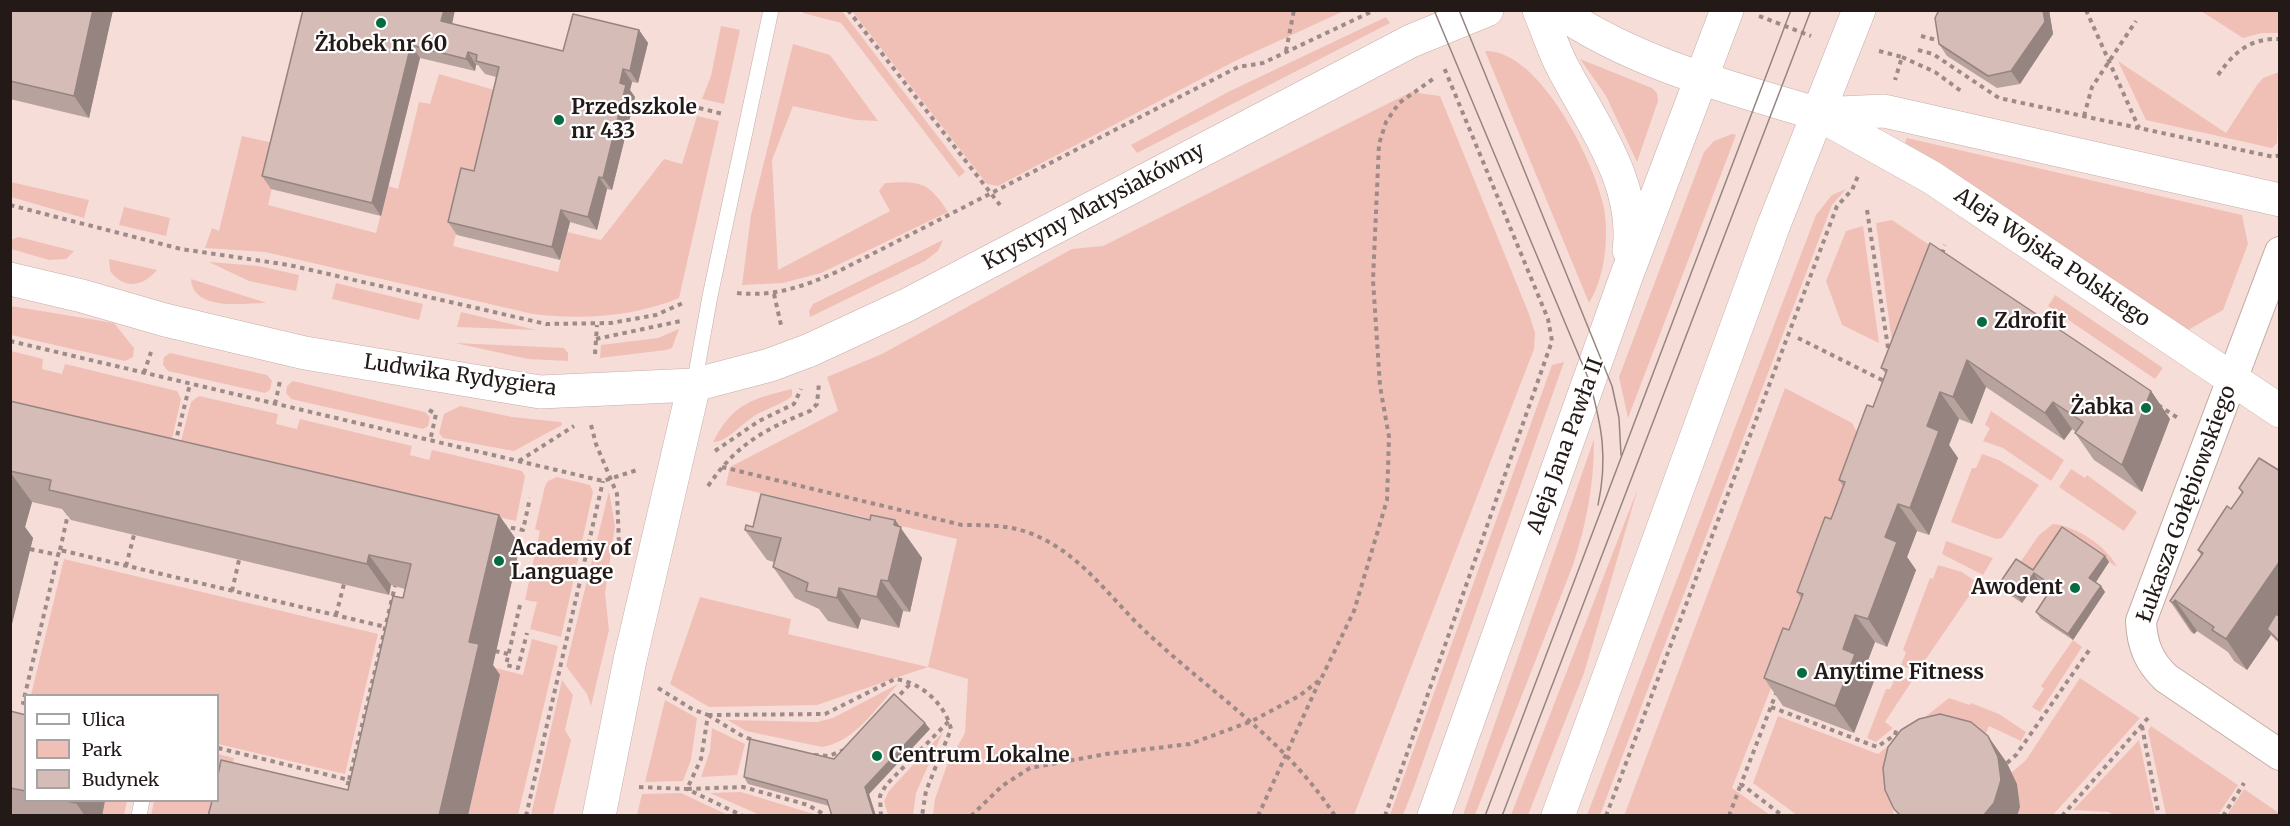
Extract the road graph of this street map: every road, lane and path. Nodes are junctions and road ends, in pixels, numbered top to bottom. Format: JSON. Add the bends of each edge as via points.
{"nodes":[{"id":1,"x":771,"y":10,"type":"edge"},
{"id":2,"x":848,"y":10,"type":"edge"},
{"id":3,"x":1294,"y":10,"type":"edge"},
{"id":4,"x":1376,"y":10,"type":"edge"},
{"id":5,"x":1487,"y":10,"type":"edge"},
{"id":6,"x":1539,"y":10,"type":"edge"},
{"id":7,"x":1557,"y":10,"type":"edge"},
{"id":8,"x":1859,"y":10,"type":"edge"},
{"id":9,"x":2085,"y":10,"type":"edge"},
{"id":10,"x":1739,"y":12,"type":"edge"},
{"id":11,"x":2136,"y":21,"type":"dead end"},
{"id":12,"x":1807,"y":34,"type":"dead end"},
{"id":13,"x":1921,"y":36,"type":"dead end"},
{"id":14,"x":2280,"y":39,"type":"edge"},
{"id":15,"x":1945,"y":42,"type":"edge"},
{"id":16,"x":1876,"y":50,"type":"dead end"},
{"id":17,"x":1918,"y":50,"type":"dead end"},
{"id":18,"x":1286,"y":52,"type":"junction"},
{"id":19,"x":2109,"y":62,"type":"junction"},
{"id":20,"x":1442,"y":63,"type":"dead end"},
{"id":21,"x":2218,"y":75,"type":"dead end"},
{"id":22,"x":1700,"y":78,"type":"junction"},
{"id":23,"x":1432,"y":79,"type":"dead end"},
{"id":24,"x":1893,"y":87,"type":"dead end"},
{"id":25,"x":699,"y":108,"type":"dead end"},
{"id":26,"x":1818,"y":114,"type":"junction"},
{"id":27,"x":727,"y":115,"type":"dead end"},
{"id":28,"x":2084,"y":116,"type":"junction"},
{"id":29,"x":2139,"y":128,"type":"junction"},
{"id":30,"x":2280,"y":155,"type":"edge"},
{"id":31,"x":1856,"y":181,"type":"dead end"},
{"id":32,"x":993,"y":195,"type":"junction"},
{"id":33,"x":2280,"y":200,"type":"edge"},
{"id":34,"x":1000,"y":204,"type":"dead end"},
{"id":35,"x":10,"y":205,"type":"edge"},
{"id":36,"x":1867,"y":210,"type":"dead end"},
{"id":37,"x":1945,"y":245,"type":"dead end"},
{"id":38,"x":2277,"y":258,"type":"edge"},
{"id":39,"x":1940,"y":259,"type":"edge"},
{"id":40,"x":1626,"y":277,"type":"junction"},
{"id":41,"x":10,"y":279,"type":"edge"},
{"id":42,"x":727,"y":292,"type":"dead end"},
{"id":43,"x":774,"y":294,"type":"junction"},
{"id":44,"x":692,"y":299,"type":"dead end"},
{"id":45,"x":687,"y":319,"type":"dead end"},
{"id":46,"x":597,"y":325,"type":"junction"},
{"id":47,"x":783,"y":329,"type":"dead end"},
{"id":48,"x":1798,"y":338,"type":"dead end"},
{"id":49,"x":596,"y":339,"type":"junction"},
{"id":50,"x":10,"y":341,"type":"edge"},
{"id":51,"x":594,"y":361,"type":"dead end"},
{"id":52,"x":1890,"y":362,"type":"edge"},
{"id":53,"x":282,"y":375,"type":"dead end"},
{"id":54,"x":818,"y":375,"type":"dead end"},
{"id":55,"x":2232,"y":380,"type":"junction"},
{"id":56,"x":801,"y":383,"type":"dead end"},
{"id":57,"x":190,"y":384,"type":"junction"},
{"id":58,"x":694,"y":385,"type":"junction"},
{"id":59,"x":1893,"y":386,"type":"edge"},
{"id":60,"x":2148,"y":398,"type":"edge"},
{"id":61,"x":275,"y":404,"type":"junction"},
{"id":62,"x":2280,"y":411,"type":"edge"},
{"id":63,"x":590,"y":417,"type":"dead end"},
{"id":64,"x":2178,"y":418,"type":"dead end"},
{"id":65,"x":592,"y":427,"type":"junction"},
{"id":66,"x":173,"y":450,"type":"edge"},
{"id":67,"x":519,"y":461,"type":"junction"},
{"id":68,"x":722,"y":467,"type":"junction"},
{"id":69,"x":637,"y":470,"type":"dead end"},
{"id":70,"x":612,"y":478,"type":"junction"},
{"id":71,"x":686,"y":478,"type":"junction"},
{"id":72,"x":603,"y":481,"type":"junction"},
{"id":73,"x":530,"y":498,"type":"dead end"},
{"id":74,"x":69,"y":510,"type":"edge"},
{"id":75,"x":500,"y":525,"type":"dead end"},
{"id":76,"x":134,"y":535,"type":"edge"},
{"id":77,"x":30,"y":549,"type":"dead end"},
{"id":78,"x":59,"y":552,"type":"junction"},
{"id":79,"x":617,"y":552,"type":"dead end"},
{"id":80,"x":239,"y":560,"type":"edge"},
{"id":81,"x":126,"y":566,"type":"junction"},
{"id":82,"x":344,"y":584,"type":"edge"},
{"id":83,"x":395,"y":586,"type":"edge"},
{"id":84,"x":232,"y":591,"type":"junction"},
{"id":85,"x":520,"y":605,"type":"dead end"},
{"id":86,"x":336,"y":615,"type":"junction"},
{"id":87,"x":385,"y":627,"type":"junction"},
{"id":88,"x":394,"y":629,"type":"edge"},
{"id":89,"x":526,"y":633,"type":"dead end"},
{"id":90,"x":2090,"y":649,"type":"dead end"},
{"id":91,"x":495,"y":651,"type":"dead end"},
{"id":92,"x":508,"y":654,"type":"junction"},
{"id":93,"x":1321,"y":679,"type":"junction"},
{"id":94,"x":911,"y":683,"type":"junction"},
{"id":95,"x":1779,"y":685,"type":"edge"},
{"id":96,"x":657,"y":687,"type":"dead end"},
{"id":97,"x":25,"y":694,"type":"edge"},
{"id":98,"x":889,"y":706,"type":"edge"},
{"id":99,"x":1771,"y":707,"type":"junction"},
{"id":100,"x":708,"y":715,"type":"junction"},
{"id":101,"x":2148,"y":718,"type":"dead end"},
{"id":102,"x":949,"y":720,"type":"junction"},
{"id":103,"x":1252,"y":721,"type":"junction"},
{"id":104,"x":2142,"y":726,"type":"junction"},
{"id":105,"x":1897,"y":727,"type":"dead end"},
{"id":106,"x":765,"y":742,"type":"edge"},
{"id":107,"x":219,"y":748,"type":"edge"},
{"id":108,"x":848,"y":748,"type":"edge"},
{"id":109,"x":807,"y":753,"type":"edge"},
{"id":110,"x":2280,"y":755,"type":"edge"},
{"id":111,"x":1286,"y":757,"type":"junction"},
{"id":112,"x":2007,"y":763,"type":"dead end"},
{"id":113,"x":349,"y":780,"type":"junction"},
{"id":114,"x":2244,"y":783,"type":"dead end"},
{"id":115,"x":1741,"y":784,"type":"junction"},
{"id":116,"x":638,"y":787,"type":"dead end"},
{"id":117,"x":346,"y":789,"type":"junction"},
{"id":118,"x":687,"y":789,"type":"junction"},
{"id":119,"x":356,"y":791,"type":"edge"},
{"id":120,"x":345,"y":797,"type":"edge"},
{"id":121,"x":526,"y":816,"type":"edge"},
{"id":122,"x":599,"y":816,"type":"edge"},
{"id":123,"x":743,"y":816,"type":"edge"},
{"id":124,"x":827,"y":816,"type":"edge"},
{"id":125,"x":881,"y":816,"type":"edge"},
{"id":126,"x":922,"y":816,"type":"edge"},
{"id":127,"x":971,"y":816,"type":"edge"},
{"id":128,"x":1258,"y":816,"type":"edge"},
{"id":129,"x":1335,"y":816,"type":"edge"},
{"id":130,"x":1385,"y":816,"type":"edge"},
{"id":131,"x":1434,"y":816,"type":"edge"},
{"id":132,"x":1558,"y":816,"type":"edge"},
{"id":133,"x":1605,"y":816,"type":"edge"},
{"id":134,"x":1729,"y":816,"type":"edge"},
{"id":135,"x":1783,"y":816,"type":"edge"},
{"id":136,"x":2062,"y":816,"type":"edge"},
{"id":137,"x":2159,"y":816,"type":"edge"},
{"id":138,"x":2223,"y":816,"type":"edge"}],
"edges":[{"from":1,"to":58,"type":"lane"},
{"from":2,"to":32,"type":"path"},
{"from":3,"to":18,"type":"path"},
{"from":4,"to":18,"type":"path"},
{"from":5,"to":58,"type":"street","name":"Krystyny Matysiakówny","via":[[1411,41],[907,305],[810,350]]},
{"from":6,"to":40,"type":"street","via":[[1560,64],[1596,127],[1623,189],[1631,234]]},
{"from":7,"to":22,"type":"street","name":"Aleja Wojska Polskiego","via":[[1598,37]]},
{"from":8,"to":26,"type":"street"},
{"from":9,"to":19,"type":"path"},
{"from":10,"to":12,"type":"path"},
{"from":10,"to":22,"type":"street","name":"Aleja Jana Pawła II"},
{"from":11,"to":19,"type":"path"},
{"from":13,"to":15,"type":"path"},
{"from":14,"to":21,"type":"path","via":[[2245,45]]},
{"from":16,"to":24,"type":"path","via":[[1902,57]]},
{"from":17,"to":28,"type":"path","via":[[1933,54],[2000,98]]},
{"from":18,"to":32,"type":"path","via":[[1263,63],[1238,67]]},
{"from":19,"to":28,"type":"path","via":[[2092,87]]},
{"from":19,"to":29,"type":"path"},
{"from":20,"to":130,"type":"path","via":[[1548,319],[1552,341]]},
{"from":22,"to":26,"type":"street","name":"Aleja Wojska Polskiego"},
{"from":22,"to":40,"type":"street","name":"Aleja Jana Pawła II"},
{"from":23,"to":93,"type":"path","via":[[1399,103],[1386,122],[1379,144],[1373,280],[1380,386],[1389,437],[1387,500],[1354,611]]},
{"from":25,"to":27,"type":"path"},
{"from":26,"to":33,"type":"street","name":"Aleja Wojska Polskiego","via":[[1884,111]]},
{"from":26,"to":55,"type":"street","name":"Aleja Wojska Polskiego","via":[[1931,177]]},
{"from":26,"to":132,"type":"street"},
{"from":28,"to":29,"type":"path"},
{"from":29,"to":30,"type":"path","via":[[2274,157]]},
{"from":31,"to":133,"type":"path","via":[[1836,206]]},
{"from":32,"to":34,"type":"path"},
{"from":32,"to":43,"type":"path","via":[[848,267]]},
{"from":35,"to":46,"type":"path","via":[[196,252],[289,265],[537,323]]},
{"from":36,"to":52,"type":"path"},
{"from":37,"to":39,"type":"path"},
{"from":38,"to":55,"type":"street","name":"Łukasza Gołębiowskiego"},
{"from":40,"to":131,"type":"street","name":"Aleja Jana Pawła II"},
{"from":41,"to":58,"type":"street","name":"Ludwika Rydygiera","via":[[305,353],[540,392]]},
{"from":42,"to":43,"type":"path"},
{"from":43,"to":47,"type":"path"},
{"from":44,"to":46,"type":"path","via":[[656,315]]},
{"from":45,"to":49,"type":"path"},
{"from":46,"to":49,"type":"path"},
{"from":48,"to":59,"type":"path"},
{"from":49,"to":51,"type":"path"},
{"from":50,"to":57,"type":"path"},
{"from":53,"to":61,"type":"path"},
{"from":54,"to":68,"type":"path","via":[[820,394],[810,411],[754,438],[729,456]]},
{"from":55,"to":62,"type":"street","name":"Aleja Wojska Polskiego"},
{"from":55,"to":110,"type":"street","name":"Łukasza Gołębiowskiego","via":[[2140,621],[2141,636],[2152,665],[2166,678]]},
{"from":56,"to":71,"type":"path","via":[[801,394],[794,404],[759,421],[714,452]]},
{"from":57,"to":61,"type":"path"},
{"from":57,"to":66,"type":"path"},
{"from":58,"to":71,"type":"street"},
{"from":60,"to":64,"type":"path"},
{"from":61,"to":67,"type":"path"},
{"from":63,"to":65,"type":"path"},
{"from":65,"to":67,"type":"path","via":[[573,426]]},
{"from":65,"to":70,"type":"path"},
{"from":67,"to":72,"type":"path"},
{"from":68,"to":71,"type":"path","via":[[708,486]]},
{"from":68,"to":103,"type":"path","via":[[962,525],[1001,525],[1026,530],[1077,561],[1147,633]]},
{"from":69,"to":70,"type":"path"},
{"from":70,"to":72,"type":"path"},
{"from":70,"to":79,"type":"path","via":[[619,511]]},
{"from":71,"to":122,"type":"street","via":[[630,660]]},
{"from":72,"to":121,"type":"path"},
{"from":73,"to":75,"type":"path","via":[[523,530]]},
{"from":74,"to":78,"type":"path"},
{"from":76,"to":81,"type":"path"},
{"from":77,"to":78,"type":"path"},
{"from":78,"to":81,"type":"path"},
{"from":78,"to":97,"type":"path"},
{"from":80,"to":84,"type":"path"},
{"from":81,"to":84,"type":"path"},
{"from":82,"to":86,"type":"path"},
{"from":83,"to":87,"type":"path"},
{"from":84,"to":86,"type":"path"},
{"from":85,"to":92,"type":"path"},
{"from":86,"to":87,"type":"path"},
{"from":87,"to":88,"type":"path"},
{"from":87,"to":113,"type":"path"},
{"from":89,"to":92,"type":"path","via":[[518,668],[506,665]]},
{"from":90,"to":112,"type":"path"},
{"from":91,"to":92,"type":"path"},
{"from":93,"to":103,"type":"path","via":[[1299,696]]},
{"from":93,"to":111,"type":"path"},
{"from":94,"to":98,"type":"path"},
{"from":94,"to":100,"type":"path","via":[[895,679],[825,714]]},
{"from":94,"to":102,"type":"path","via":[[938,703]]},
{"from":95,"to":99,"type":"path"},
{"from":96,"to":100,"type":"path"},
{"from":99,"to":105,"type":"path","via":[[1877,747],[1895,735]]},
{"from":99,"to":115,"type":"path"},
{"from":100,"to":106,"type":"path","via":[[744,737]]},
{"from":100,"to":118,"type":"path","via":[[701,759]]},
{"from":101,"to":104,"type":"path"},
{"from":102,"to":125,"type":"path","via":[[886,785],[880,796]]},
{"from":102,"to":126,"type":"path","via":[[951,729],[926,791]]},
{"from":103,"to":111,"type":"path"},
{"from":103,"to":127,"type":"path","via":[[1190,744],[1030,768],[1002,786]]},
{"from":104,"to":136,"type":"path"},
{"from":104,"to":137,"type":"path"},
{"from":107,"to":113,"type":"path"},
{"from":108,"to":109,"type":"path","via":[[829,756]]},
{"from":111,"to":128,"type":"path"},
{"from":111,"to":129,"type":"path"},
{"from":113,"to":117,"type":"path"},
{"from":114,"to":138,"type":"path"},
{"from":115,"to":134,"type":"path"},
{"from":115,"to":135,"type":"path"},
{"from":116,"to":118,"type":"path"},
{"from":117,"to":119,"type":"path"},
{"from":117,"to":120,"type":"path"},
{"from":118,"to":123,"type":"path"},
{"from":118,"to":124,"type":"path","via":[[742,787],[818,808]]}]}
